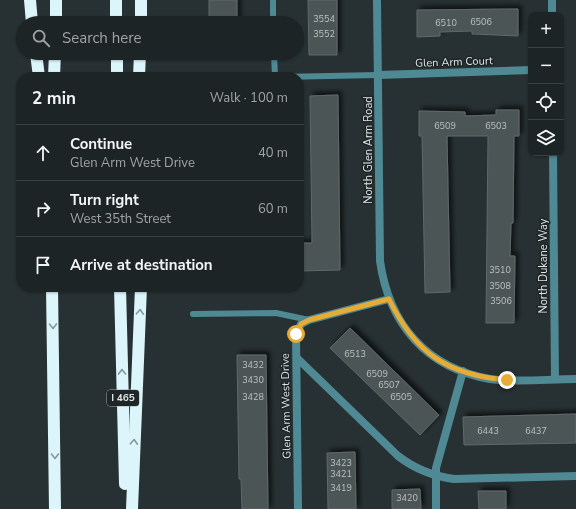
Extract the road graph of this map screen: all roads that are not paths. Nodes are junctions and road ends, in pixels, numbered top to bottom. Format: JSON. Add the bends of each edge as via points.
{"nodes":[{"id":1,"x":30,"y":0,"type":"edge"},
{"id":2,"x":56,"y":0,"type":"edge"},
{"id":3,"x":116,"y":0,"type":"edge"},
{"id":4,"x":141,"y":0,"type":"edge"},
{"id":5,"x":273,"y":0,"type":"edge"},
{"id":6,"x":377,"y":0,"type":"edge"},
{"id":7,"x":552,"y":0,"type":"edge"},
{"id":8,"x":552,"y":12,"type":"edge"},
{"id":9,"x":31,"y":16,"type":"edge"},
{"id":10,"x":56,"y":16,"type":"edge"},
{"id":11,"x":116,"y":16,"type":"edge"},
{"id":12,"x":140,"y":16,"type":"edge"},
{"id":13,"x":273,"y":16,"type":"edge"},
{"id":14,"x":37,"y":60,"type":"edge"},
{"id":15,"x":55,"y":60,"type":"edge"},
{"id":16,"x":117,"y":60,"type":"edge"},
{"id":17,"x":140,"y":60,"type":"edge"},
{"id":18,"x":274,"y":60,"type":"edge"},
{"id":19,"x":528,"y":70,"type":"edge"},
{"id":20,"x":38,"y":72,"type":"edge"},
{"id":21,"x":54,"y":72,"type":"edge"},
{"id":22,"x":117,"y":72,"type":"edge"},
{"id":23,"x":139,"y":72,"type":"edge"},
{"id":24,"x":274,"y":72,"type":"edge"},
{"id":25,"x":378,"y":75,"type":"junction"},
{"id":26,"x":304,"y":76,"type":"edge"},
{"id":27,"x":553,"y":156,"type":"edge"},
{"id":28,"x":52,"y":292,"type":"edge"},
{"id":29,"x":120,"y":292,"type":"edge"},
{"id":30,"x":141,"y":292,"type":"edge"},
{"id":31,"x":389,"y":299,"type":"junction"},
{"id":32,"x":193,"y":314,"type":"dead end"},
{"id":33,"x":309,"y":320,"type":"junction"},
{"id":34,"x":297,"y":358,"type":"junction"},
{"id":35,"x":463,"y":371,"type":"junction"},
{"id":36,"x":555,"y":379,"type":"junction"},
{"id":37,"x":576,"y":379,"type":"edge"},
{"id":38,"x":576,"y":476,"type":"edge"},
{"id":39,"x":436,"y":477,"type":"junction"},
{"id":40,"x":55,"y":509,"type":"edge"},
{"id":41,"x":126,"y":509,"type":"edge"},
{"id":42,"x":132,"y":509,"type":"edge"},
{"id":43,"x":298,"y":509,"type":"edge"},
{"id":44,"x":436,"y":509,"type":"edge"}],
"edges":[{"from":1,"to":9,"type":"highway"},
{"from":2,"to":10,"type":"highway"},
{"from":3,"to":11,"type":"highway"},
{"from":4,"to":12,"type":"highway"},
{"from":5,"to":13,"type":"lane"},
{"from":6,"to":25,"type":"street","name":"North Glen Arm Road"},
{"from":7,"to":8,"type":"street"},
{"from":14,"to":20,"type":"highway"},
{"from":15,"to":21,"type":"highway"},
{"from":16,"to":22,"type":"highway"},
{"from":17,"to":23,"type":"highway"},
{"from":18,"to":24,"type":"lane"},
{"from":19,"to":25,"type":"street","name":"Glen Arm Court"},
{"from":25,"to":26,"type":"lane"},
{"from":25,"to":31,"type":"street","name":"North Glen Arm Road","via":[[380,261]]},
{"from":27,"to":36,"type":"street","name":"North Dukane Way"},
{"from":28,"to":40,"type":"highway","one_way":true},
{"from":41,"to":29,"type":"highway","number":"I 465","one_way":true},
{"from":42,"to":30,"type":"highway","one_way":true},
{"from":31,"to":33,"type":"street"},
{"from":31,"to":35,"type":"street","name":"North Glen Arm Road","via":[[406,330],[421,347],[440,361]]},
{"from":32,"to":33,"type":"lane","via":[[276,313]]},
{"from":33,"to":34,"type":"street","name":"Glen Arm West Drive","via":[[301,324],[296,334]]},
{"from":34,"to":39,"type":"street","via":[[398,456]]},
{"from":34,"to":43,"type":"street","name":"Glen Arm West Drive"},
{"from":35,"to":36,"type":"street","name":"North Glen Arm Road","via":[[491,379]]},
{"from":35,"to":39,"type":"street","via":[[436,468]]},
{"from":36,"to":37,"type":"street","name":"North Glen Arm Road"},
{"from":38,"to":39,"type":"street","via":[[454,479]]},
{"from":39,"to":44,"type":"street"}]}
